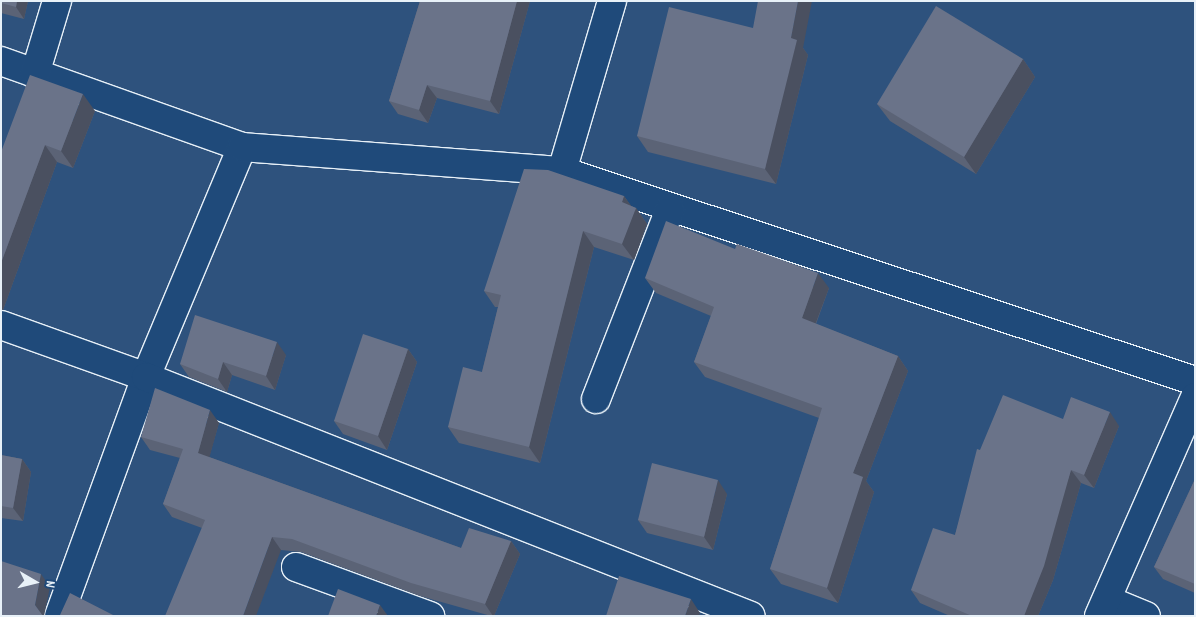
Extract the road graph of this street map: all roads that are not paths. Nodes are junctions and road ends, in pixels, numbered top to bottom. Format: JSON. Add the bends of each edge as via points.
{"nodes":[{"id":1,"x":57,"y":1,"type":"edge"},
{"id":2,"x":612,"y":1,"type":"edge"},
{"id":3,"x":1,"y":61,"type":"edge"},
{"id":4,"x":35,"y":74,"type":"junction"},
{"id":5,"x":242,"y":147,"type":"junction"},
{"id":6,"x":562,"y":171,"type":"junction"},
{"id":7,"x":670,"y":209,"type":"junction"},
{"id":8,"x":1,"y":324,"type":"edge"},
{"id":9,"x":146,"y":377,"type":"junction"},
{"id":10,"x":1195,"y":381,"type":"edge"},
{"id":11,"x":1195,"y":397,"type":"edge"},
{"id":12,"x":596,"y":399,"type":"dead end"},
{"id":13,"x":296,"y":568,"type":"dead end"},
{"id":14,"x":1103,"y":608,"type":"edge"},
{"id":15,"x":59,"y":616,"type":"edge"},
{"id":16,"x":430,"y":616,"type":"edge"},
{"id":17,"x":751,"y":616,"type":"edge"},
{"id":18,"x":1146,"y":616,"type":"edge"}],
"edges":[{"from":1,"to":4,"type":"street"},
{"from":2,"to":6,"type":"street"},
{"from":3,"to":4,"type":"street"},
{"from":4,"to":5,"type":"street"},
{"from":5,"to":6,"type":"street"},
{"from":5,"to":9,"type":"street"},
{"from":6,"to":7,"type":"street"},
{"from":7,"to":10,"type":"street"},
{"from":7,"to":12,"type":"street"},
{"from":8,"to":9,"type":"street"},
{"from":9,"to":15,"type":"street"},
{"from":9,"to":17,"type":"street"},
{"from":11,"to":14,"type":"street"},
{"from":13,"to":16,"type":"street"},
{"from":14,"to":18,"type":"street"}]}
